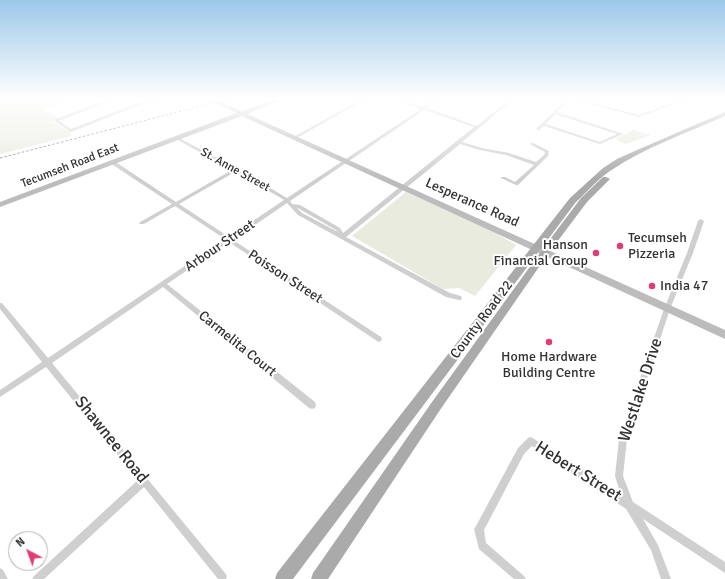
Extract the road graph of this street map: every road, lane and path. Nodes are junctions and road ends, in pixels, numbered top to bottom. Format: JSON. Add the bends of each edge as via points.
{"nodes":[{"id":1,"x":61,"y":125,"type":"edge"},
{"id":2,"x":86,"y":125,"type":"edge"},
{"id":3,"x":212,"y":125,"type":"edge"},
{"id":4,"x":266,"y":125,"type":"edge"},
{"id":5,"x":317,"y":125,"type":"edge"},
{"id":6,"x":398,"y":125,"type":"edge"},
{"id":7,"x":471,"y":125,"type":"edge"},
{"id":8,"x":479,"y":125,"type":"edge"},
{"id":9,"x":542,"y":125,"type":"edge"},
{"id":10,"x":546,"y":125,"type":"edge"},
{"id":11,"x":594,"y":125,"type":"edge"},
{"id":12,"x":699,"y":125,"type":"edge"},
{"id":13,"x":710,"y":125,"type":"edge"},
{"id":14,"x":477,"y":127,"type":"junction"},
{"id":15,"x":538,"y":129,"type":"dead end"},
{"id":16,"x":177,"y":138,"type":"junction"},
{"id":17,"x":294,"y":138,"type":"junction"},
{"id":18,"x":459,"y":142,"type":"junction"},
{"id":19,"x":532,"y":144,"type":"dead end"},
{"id":20,"x":345,"y":161,"type":"junction"},
{"id":21,"x":112,"y":162,"type":"junction"},
{"id":22,"x":536,"y":164,"type":"junction"},
{"id":23,"x":236,"y":170,"type":"junction"},
{"id":24,"x":503,"y":178,"type":"dead end"},
{"id":25,"x":403,"y":188,"type":"junction"},
{"id":26,"x":287,"y":200,"type":"junction"},
{"id":27,"x":0,"y":205,"type":"edge"},
{"id":28,"x":175,"y":205,"type":"junction"},
{"id":29,"x":701,"y":221,"type":"dead end"},
{"id":30,"x":142,"y":223,"type":"dead end"},
{"id":31,"x":343,"y":236,"type":"junction"},
{"id":32,"x":228,"y":240,"type":"junction"},
{"id":33,"x":540,"y":250,"type":"junction"},
{"id":34,"x":163,"y":284,"type":"junction"},
{"id":35,"x":459,"y":298,"type":"dead end"},
{"id":36,"x":0,"y":305,"type":"edge"},
{"id":37,"x":667,"y":309,"type":"junction"},
{"id":38,"x":725,"y":336,"type":"edge"},
{"id":39,"x":379,"y":338,"type":"dead end"},
{"id":40,"x":47,"y":362,"type":"junction"},
{"id":41,"x":0,"y":394,"type":"edge"},
{"id":42,"x":312,"y":405,"type":"dead end"},
{"id":43,"x":144,"y":480,"type":"junction"},
{"id":44,"x":628,"y":503,"type":"junction"},
{"id":45,"x":725,"y":568,"type":"edge"},
{"id":46,"x":0,"y":573,"type":"edge"},
{"id":47,"x":222,"y":576,"type":"dead end"},
{"id":48,"x":3,"y":579,"type":"edge"},
{"id":49,"x":37,"y":579,"type":"edge"},
{"id":50,"x":284,"y":579,"type":"edge"},
{"id":51,"x":319,"y":579,"type":"edge"},
{"id":52,"x":521,"y":579,"type":"edge"},
{"id":53,"x":666,"y":579,"type":"edge"}],
"edges":[{"from":1,"to":2,"type":"street","via":[[71,131]]},
{"from":3,"to":16,"type":"main road","name":"Tecumseh Road East"},
{"from":4,"to":17,"type":"main road","name":"Lesperance Road"},
{"from":5,"to":17,"type":"street"},
{"from":6,"to":20,"type":"street","name":"Arbour Street"},
{"from":7,"to":14,"type":"street"},
{"from":8,"to":14,"type":"street"},
{"from":9,"to":15,"type":"street"},
{"from":10,"to":11,"type":"street","via":[[597,142],[621,135]]},
{"from":12,"to":33,"type":"main road","name":"County Road 22","via":[[639,151],[606,170],[572,200]]},
{"from":13,"to":33,"type":"main road","name":"County Road 22","via":[[650,152],[614,172],[597,186]]},
{"from":14,"to":18,"type":"street"},
{"from":16,"to":21,"type":"main road","name":"Tecumseh Road East"},
{"from":16,"to":23,"type":"street","name":"St. Anne Street"},
{"from":17,"to":20,"type":"main road","name":"Lesperance Road"},
{"from":18,"to":22,"type":"street"},
{"from":18,"to":25,"type":"street"},
{"from":19,"to":22,"type":"street","via":[[547,151]]},
{"from":20,"to":25,"type":"main road","name":"Lesperance Road"},
{"from":20,"to":26,"type":"street","name":"Arbour Street"},
{"from":21,"to":27,"type":"main road","name":"Tecumseh Road East"},
{"from":21,"to":28,"type":"street","name":"Poisson Street"},
{"from":22,"to":24,"type":"street","via":[[516,184]]},
{"from":23,"to":26,"type":"street","name":"St. Anne Street"},
{"from":23,"to":28,"type":"street"},
{"from":25,"to":31,"type":"street"},
{"from":25,"to":33,"type":"main road","name":"Lesperance Road"},
{"from":26,"to":31,"type":"street","name":"St. Anne Street","via":[[300,214]]},
{"from":26,"to":32,"type":"street","name":"Arbour Street"},
{"from":28,"to":30,"type":"street"},
{"from":28,"to":32,"type":"street","name":"Poisson Street"},
{"from":29,"to":37,"type":"street","name":"Westlake Drive"},
{"from":31,"to":35,"type":"street","name":"St. Anne Street","via":[[448,295]]},
{"from":32,"to":34,"type":"street","name":"Arbour Street"},
{"from":32,"to":39,"type":"street","name":"Poisson Street"},
{"from":33,"to":37,"type":"main road","name":"Lesperance Road"},
{"from":33,"to":50,"type":"main road","name":"County Road 22","via":[[450,362]]},
{"from":33,"to":51,"type":"main road","name":"County Road 22"},
{"from":34,"to":40,"type":"street","name":"Arbour Street"},
{"from":34,"to":42,"type":"street","name":"Carmelita Court"},
{"from":36,"to":40,"type":"street","name":"Shawnee Road"},
{"from":37,"to":38,"type":"main road","name":"Lesperance Road"},
{"from":37,"to":44,"type":"street","name":"Westlake Drive","via":[[623,439],[619,476]]},
{"from":40,"to":41,"type":"street","name":"Arbour Street"},
{"from":40,"to":43,"type":"street","name":"Shawnee Road"},
{"from":43,"to":47,"type":"street","name":"Shawnee Road"},
{"from":43,"to":49,"type":"street"},
{"from":44,"to":45,"type":"street"},
{"from":44,"to":52,"type":"street","name":"Hebert Street","via":[[531,441],[521,451],[479,529],[482,546]]},
{"from":44,"to":53,"type":"street","name":"Westlake Drive","via":[[655,548]]},
{"from":46,"to":48,"type":"street"}]}
